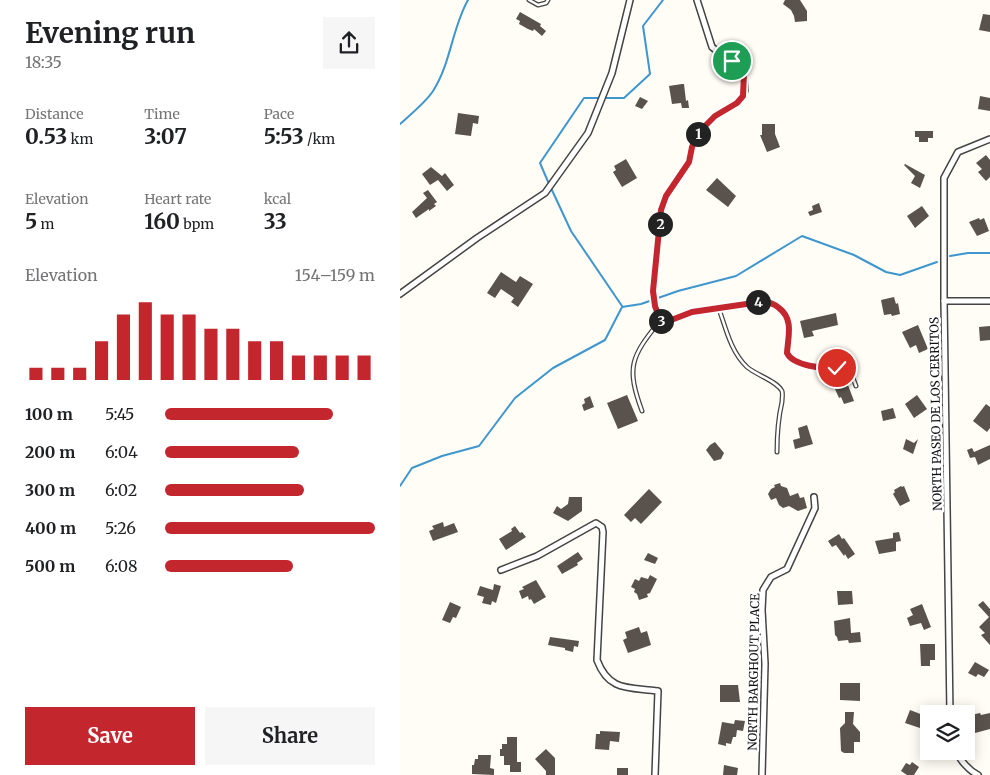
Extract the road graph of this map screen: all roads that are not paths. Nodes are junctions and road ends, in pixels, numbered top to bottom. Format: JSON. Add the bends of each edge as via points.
{"nodes":[{"id":1,"x":529,"y":0,"type":"edge"},
{"id":2,"x":548,"y":0,"type":"edge"},
{"id":3,"x":630,"y":0,"type":"edge"},
{"id":4,"x":697,"y":0,"type":"edge"},
{"id":5,"x":990,"y":139,"type":"edge"},
{"id":6,"x":400,"y":294,"type":"edge"},
{"id":7,"x":944,"y":301,"type":"junction"},
{"id":8,"x":990,"y":301,"type":"edge"},
{"id":9,"x":746,"y":305,"type":"joint"},
{"id":10,"x":719,"y":308,"type":"junction"},
{"id":11,"x":660,"y":320,"type":"junction"},
{"id":12,"x":856,"y":386,"type":"dead end"},
{"id":13,"x":642,"y":411,"type":"dead end"},
{"id":14,"x":777,"y":452,"type":"dead end"},
{"id":15,"x":814,"y":497,"type":"dead end"},
{"id":16,"x":500,"y":570,"type":"dead end"},
{"id":17,"x":950,"y":705,"type":"edge"},
{"id":18,"x":962,"y":760,"type":"edge"},
{"id":19,"x":655,"y":775,"type":"edge"},
{"id":20,"x":762,"y":775,"type":"edge"},
{"id":21,"x":978,"y":775,"type":"edge"}],
"edges":[{"from":1,"to":2,"type":"lane","via":[[538,5]]},
{"from":3,"to":6,"type":"street","via":[[612,72],[588,133],[545,193]]},
{"from":4,"to":11,"type":"street","via":[[712,47],[744,74],[745,90],[737,103],[715,116],[699,132],[689,162],[666,196],[661,210],[653,291]]},
{"from":5,"to":7,"type":"street","name":"NORTH PASEO DE LOS CERRITOS","via":[[958,152],[944,178]]},
{"from":7,"to":8,"type":"street"},
{"from":7,"to":17,"type":"street","name":"NORTH PASEO DE LOS CERRITOS"},
{"from":9,"to":10,"type":"street"},
{"from":9,"to":12,"type":"lane","via":[[768,302],[779,308],[789,325],[789,357],[823,368],[844,368]]},
{"from":10,"to":11,"type":"street","via":[[692,312],[666,322]]},
{"from":10,"to":14,"type":"lane","via":[[739,359],[781,389]]},
{"from":11,"to":13,"type":"lane","via":[[640,347],[634,364],[632,381]]},
{"from":15,"to":20,"type":"street","name":"NORTH BARGHOUT PLACE","via":[[814,508],[787,569],[772,577],[763,590]]},
{"from":16,"to":19,"type":"street","via":[[537,556],[596,523],[602,527],[597,660],[600,669],[615,685],[658,691]]},
{"from":18,"to":21,"type":"street"}]}
